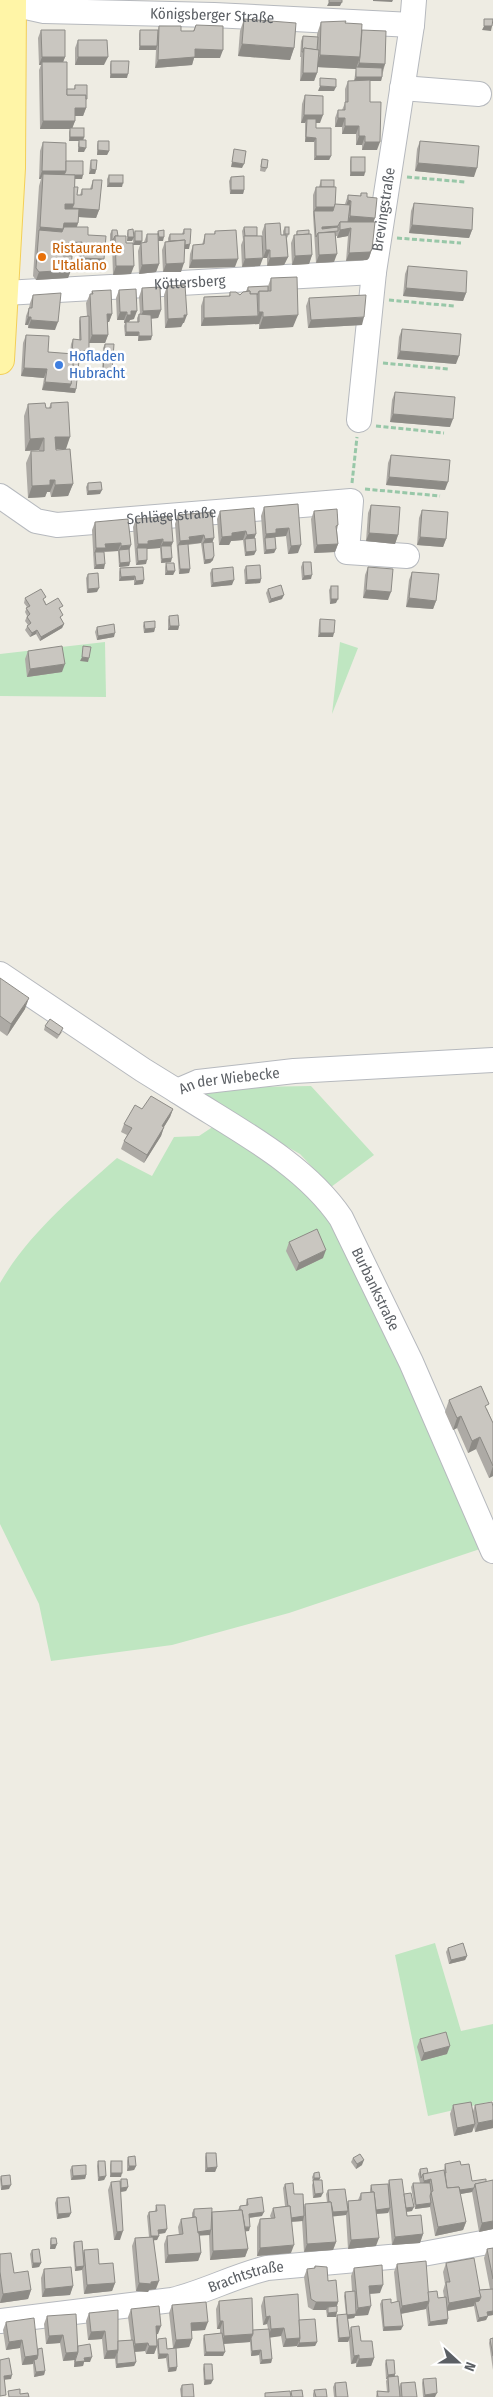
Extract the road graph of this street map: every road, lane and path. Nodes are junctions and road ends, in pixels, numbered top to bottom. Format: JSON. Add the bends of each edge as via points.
{"nodes":[{"id":1,"x":414,"y":0,"type":"edge"},
{"id":2,"x":12,"y":2,"type":"edge"},
{"id":3,"x":44,"y":6,"type":"edge"},
{"id":4,"x":412,"y":25,"type":"junction"},
{"id":5,"x":402,"y":88,"type":"junction"},
{"id":6,"x":479,"y":94,"type":"dead end"},
{"id":7,"x":389,"y":176,"type":"junction"},
{"id":8,"x":465,"y":182,"type":"dead end"},
{"id":9,"x":379,"y":236,"type":"junction"},
{"id":10,"x":461,"y":243,"type":"dead end"},
{"id":11,"x":374,"y":272,"type":"junction"},
{"id":12,"x":5,"y":293,"type":"junction"},
{"id":13,"x":371,"y":299,"type":"junction"},
{"id":14,"x":454,"y":306,"type":"dead end"},
{"id":15,"x":0,"y":360,"type":"edge"},
{"id":16,"x":365,"y":361,"type":"junction"},
{"id":17,"x":448,"y":369,"type":"dead end"},
{"id":18,"x":359,"y":422,"type":"junction"},
{"id":19,"x":444,"y":432,"type":"dead end"},
{"id":20,"x":351,"y":495,"type":"junction"},
{"id":21,"x":0,"y":496,"type":"edge"},
{"id":22,"x":440,"y":496,"type":"dead end"},
{"id":23,"x":407,"y":556,"type":"dead end"},
{"id":24,"x":0,"y":974,"type":"edge"},
{"id":25,"x":493,"y":1060,"type":"edge"},
{"id":26,"x":178,"y":1090,"type":"junction"},
{"id":27,"x":493,"y":1551,"type":"edge"},
{"id":28,"x":493,"y":2241,"type":"edge"},
{"id":29,"x":0,"y":2321,"type":"edge"}],
"edges":[{"from":1,"to":4,"type":"street","name":"Brevingstraße"},
{"from":2,"to":3,"type":"street","name":"Königsberger Straße"},
{"from":2,"to":12,"type":"main road","via":[[11,168]]},
{"from":3,"to":4,"type":"street","name":"Königsberger Straße"},
{"from":4,"to":5,"type":"street","name":"Brevingstraße"},
{"from":5,"to":6,"type":"street"},
{"from":5,"to":7,"type":"street","name":"Brevingstraße"},
{"from":7,"to":8,"type":"path"},
{"from":7,"to":9,"type":"street","name":"Brevingstraße"},
{"from":9,"to":10,"type":"path"},
{"from":9,"to":11,"type":"street","name":"Brevingstraße"},
{"from":11,"to":12,"type":"street","name":"Köttersberg"},
{"from":11,"to":13,"type":"street","name":"Brevingstraße"},
{"from":12,"to":15,"type":"main road"},
{"from":13,"to":14,"type":"path"},
{"from":13,"to":16,"type":"street","name":"Brevingstraße"},
{"from":16,"to":17,"type":"path"},
{"from":16,"to":18,"type":"street","name":"Brevingstraße"},
{"from":18,"to":19,"type":"path"},
{"from":18,"to":20,"type":"path"},
{"from":20,"to":21,"type":"street","name":"Schlägelstraße","via":[[57,525],[36,521]]},
{"from":20,"to":22,"type":"path"},
{"from":20,"to":23,"type":"street","via":[[347,552]]},
{"from":24,"to":26,"type":"street","name":"An der Wiebecke"},
{"from":25,"to":26,"type":"street","name":"An der Wiebecke","via":[[294,1071],[198,1082]]},
{"from":26,"to":27,"type":"street","name":"Burbankstraße","via":[[298,1170],[336,1210],[411,1362]]},
{"from":28,"to":29,"type":"street","name":"Brachtstraße","via":[[423,2254],[267,2268],[172,2300]]}]}
